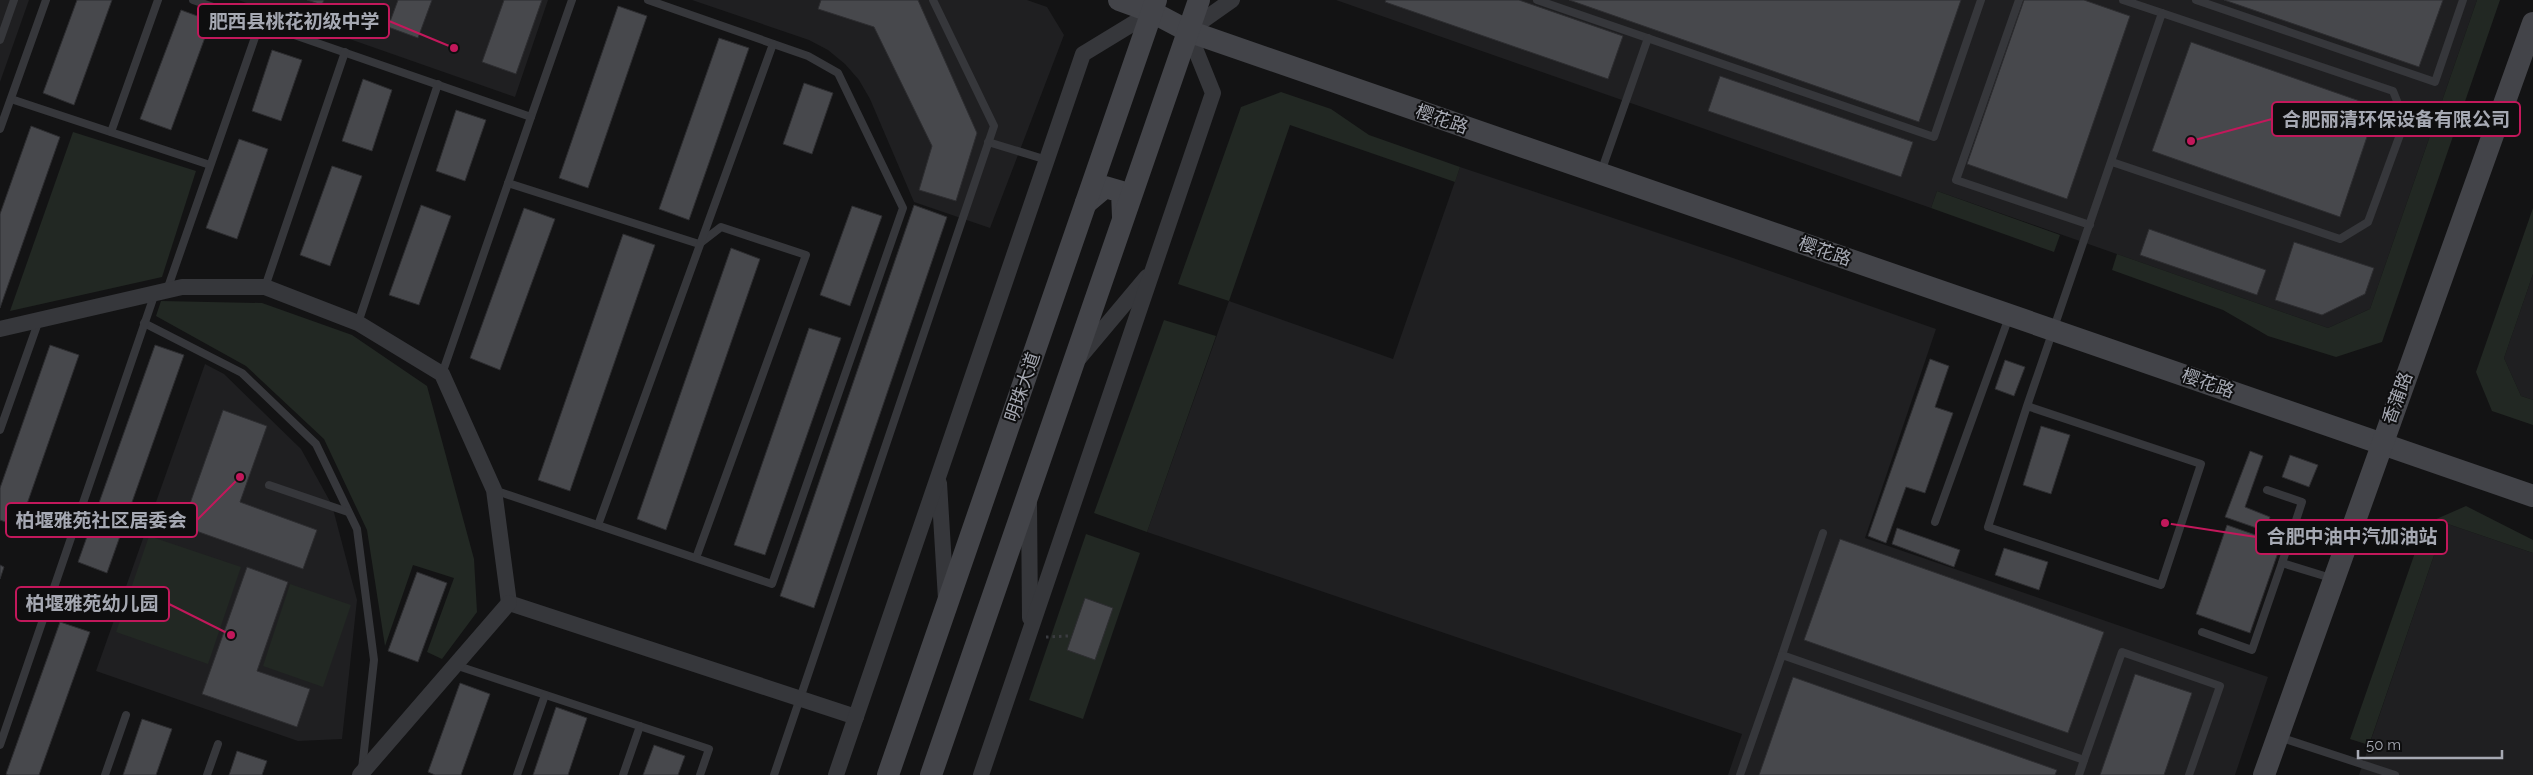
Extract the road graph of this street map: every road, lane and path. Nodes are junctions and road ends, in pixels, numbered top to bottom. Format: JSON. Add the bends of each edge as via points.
{"nodes":[{"id":1,"x":14,"y":0,"type":"edge"},
{"id":2,"x":46,"y":0,"type":"edge"},
{"id":3,"x":158,"y":0,"type":"edge"},
{"id":4,"x":194,"y":0,"type":"edge"},
{"id":5,"x":572,"y":0,"type":"edge"},
{"id":6,"x":648,"y":0,"type":"edge"},
{"id":7,"x":933,"y":0,"type":"edge"},
{"id":8,"x":1119,"y":0,"type":"edge"},
{"id":9,"x":1199,"y":0,"type":"edge"},
{"id":10,"x":1232,"y":0,"type":"edge"},
{"id":11,"x":1537,"y":0,"type":"edge"},
{"id":12,"x":1981,"y":0,"type":"edge"},
{"id":13,"x":2019,"y":0,"type":"edge"},
{"id":14,"x":2123,"y":0,"type":"edge"},
{"id":15,"x":2196,"y":0,"type":"edge"},
{"id":16,"x":2463,"y":0,"type":"edge"},
{"id":17,"x":1152,"y":4,"type":"edge"},
{"id":18,"x":2162,"y":13,"type":"junction"},
{"id":19,"x":2533,"y":22,"type":"edge"},
{"id":20,"x":260,"y":23,"type":"junction"},
{"id":21,"x":1188,"y":31,"type":"junction"},
{"id":22,"x":1648,"y":38,"type":"junction"},
{"id":23,"x":0,"y":40,"type":"edge"},
{"id":24,"x":773,"y":44,"type":"junction"},
{"id":25,"x":345,"y":52,"type":"junction"},
{"id":26,"x":438,"y":84,"type":"junction"},
{"id":27,"x":11,"y":99,"type":"junction"},
{"id":28,"x":531,"y":116,"type":"junction"},
{"id":29,"x":0,"y":129,"type":"edge"},
{"id":30,"x":111,"y":132,"type":"junction"},
{"id":31,"x":988,"y":142,"type":"junction"},
{"id":32,"x":1046,"y":160,"type":"junction"},
{"id":33,"x":2112,"y":162,"type":"junction"},
{"id":34,"x":210,"y":165,"type":"junction"},
{"id":35,"x":1600,"y":174,"type":"junction"},
{"id":36,"x":508,"y":183,"type":"junction"},
{"id":37,"x":1086,"y":204,"type":"junction"},
{"id":38,"x":1124,"y":218,"type":"junction"},
{"id":39,"x":2090,"y":225,"type":"junction"},
{"id":40,"x":699,"y":244,"type":"junction"},
{"id":41,"x":1153,"y":269,"type":"junction"},
{"id":42,"x":265,"y":287,"type":"junction"},
{"id":43,"x":161,"y":292,"type":"junction"},
{"id":44,"x":2009,"y":315,"type":"junction"},
{"id":45,"x":39,"y":320,"type":"junction"},
{"id":46,"x":144,"y":323,"type":"junction"},
{"id":47,"x":358,"y":323,"type":"junction"},
{"id":48,"x":0,"y":329,"type":"edge"},
{"id":49,"x":2054,"y":330,"type":"junction"},
{"id":50,"x":1073,"y":365,"type":"junction"},
{"id":51,"x":442,"y":374,"type":"junction"},
{"id":52,"x":2028,"y":406,"type":"junction"},
{"id":53,"x":0,"y":430,"type":"edge"},
{"id":54,"x":2380,"y":443,"type":"junction"},
{"id":55,"x":938,"y":476,"type":"junction"},
{"id":56,"x":269,"y":485,"type":"dead end"},
{"id":57,"x":494,"y":490,"type":"junction"},
{"id":58,"x":2267,"y":490,"type":"dead end"},
{"id":59,"x":1029,"y":491,"type":"junction"},
{"id":60,"x":2533,"y":496,"type":"edge"},
{"id":61,"x":348,"y":512,"type":"junction"},
{"id":62,"x":1935,"y":522,"type":"dead end"},
{"id":63,"x":598,"y":525,"type":"junction"},
{"id":64,"x":1823,"y":533,"type":"dead end"},
{"id":65,"x":696,"y":558,"type":"junction"},
{"id":66,"x":2282,"y":563,"type":"junction"},
{"id":67,"x":2333,"y":579,"type":"junction"},
{"id":68,"x":509,"y":603,"type":"junction"},
{"id":69,"x":946,"y":606,"type":"junction"},
{"id":70,"x":1030,"y":630,"type":"junction"},
{"id":71,"x":2202,"y":632,"type":"dead end"},
{"id":72,"x":1782,"y":655,"type":"junction"},
{"id":73,"x":455,"y":665,"type":"junction"},
{"id":74,"x":545,"y":695,"type":"junction"},
{"id":75,"x":801,"y":699,"type":"junction"},
{"id":76,"x":126,"y":716,"type":"dead end"},
{"id":77,"x":856,"y":717,"type":"junction"},
{"id":78,"x":640,"y":726,"type":"junction"},
{"id":79,"x":2277,"y":736,"type":"junction"},
{"id":80,"x":218,"y":744,"type":"dead end"},
{"id":81,"x":0,"y":745,"type":"edge"},
{"id":82,"x":2084,"y":760,"type":"junction"},
{"id":83,"x":361,"y":774,"type":"edge"},
{"id":84,"x":105,"y":775,"type":"edge"},
{"id":85,"x":207,"y":775,"type":"edge"},
{"id":86,"x":517,"y":775,"type":"edge"},
{"id":87,"x":623,"y":775,"type":"edge"},
{"id":88,"x":700,"y":775,"type":"edge"},
{"id":89,"x":774,"y":775,"type":"edge"},
{"id":90,"x":836,"y":775,"type":"edge"},
{"id":91,"x":888,"y":775,"type":"edge"},
{"id":92,"x":931,"y":775,"type":"edge"},
{"id":93,"x":981,"y":775,"type":"edge"},
{"id":94,"x":1740,"y":775,"type":"edge"},
{"id":95,"x":2079,"y":775,"type":"edge"},
{"id":96,"x":2190,"y":775,"type":"edge"},
{"id":97,"x":2264,"y":775,"type":"edge"},
{"id":98,"x":2395,"y":775,"type":"edge"}],
"edges":[{"from":1,"to":23,"type":"lane"},
{"from":2,"to":27,"type":"lane"},
{"from":3,"to":30,"type":"lane"},
{"from":4,"to":20,"type":"lane"},
{"from":5,"to":28,"type":"lane"},
{"from":6,"to":24,"type":"lane"},
{"from":7,"to":31,"type":"lane","via":[[994,126]]},
{"from":8,"to":17,"type":"street","name":"樱花路"},
{"from":9,"to":21,"type":"street"},
{"from":10,"to":21,"type":"street"},
{"from":11,"to":22,"type":"lane"},
{"from":12,"to":22,"type":"lane","via":[[1934,137]]},
{"from":13,"to":39,"type":"lane","via":[[1956,180]]},
{"from":14,"to":18,"type":"lane"},
{"from":15,"to":16,"type":"lane","via":[[2435,82]]},
{"from":17,"to":21,"type":"street","name":"樱花路"},
{"from":17,"to":32,"type":"street","via":[[1083,54]]},
{"from":17,"to":37,"type":"street","name":"明珠大道"},
{"from":18,"to":33,"type":"lane"},
{"from":18,"to":33,"type":"lane","via":[[2393,91],[2405,121],[2368,222],[2340,239]]},
{"from":19,"to":54,"type":"street","name":"香蒲路"},
{"from":20,"to":25,"type":"lane"},
{"from":20,"to":34,"type":"lane"},
{"from":21,"to":35,"type":"street","name":"樱花路"},
{"from":21,"to":38,"type":"street"},
{"from":21,"to":41,"type":"street","via":[[1213,94]]},
{"from":22,"to":35,"type":"lane"},
{"from":24,"to":40,"type":"lane"},
{"from":24,"to":65,"type":"lane","via":[[808,56],[838,73],[904,208],[772,584]]},
{"from":25,"to":26,"type":"lane"},
{"from":25,"to":42,"type":"lane"},
{"from":26,"to":28,"type":"lane"},
{"from":26,"to":47,"type":"lane"},
{"from":27,"to":29,"type":"lane"},
{"from":27,"to":30,"type":"lane"},
{"from":28,"to":36,"type":"lane"},
{"from":30,"to":34,"type":"lane"},
{"from":31,"to":32,"type":"lane"},
{"from":31,"to":75,"type":"lane"},
{"from":32,"to":55,"type":"street"},
{"from":33,"to":39,"type":"lane"},
{"from":34,"to":43,"type":"lane"},
{"from":35,"to":44,"type":"street","name":"樱花路"},
{"from":36,"to":40,"type":"lane"},
{"from":36,"to":51,"type":"lane"},
{"from":37,"to":38,"type":"street","via":[[1105,187],[1122,192]]},
{"from":37,"to":69,"type":"street","name":"明珠大道"},
{"from":38,"to":50,"type":"street"},
{"from":39,"to":49,"type":"lane"},
{"from":40,"to":63,"type":"lane"},
{"from":40,"to":65,"type":"lane","via":[[721,227],[806,254]]},
{"from":41,"to":50,"type":"street"},
{"from":41,"to":70,"type":"street"},
{"from":42,"to":43,"type":"street","via":[[182,287]]},
{"from":42,"to":47,"type":"street"},
{"from":43,"to":45,"type":"street"},
{"from":43,"to":46,"type":"lane"},
{"from":44,"to":49,"type":"street","name":"樱花路"},
{"from":44,"to":62,"type":"lane"},
{"from":45,"to":48,"type":"street"},
{"from":45,"to":53,"type":"lane"},
{"from":46,"to":61,"type":"lane","via":[[242,374],[316,444]]},
{"from":46,"to":81,"type":"lane"},
{"from":47,"to":51,"type":"street"},
{"from":49,"to":52,"type":"lane"},
{"from":49,"to":54,"type":"street","name":"樱花路"},
{"from":50,"to":59,"type":"street"},
{"from":51,"to":57,"type":"street"},
{"from":52,"to":52,"type":"lane","via":[[1988,527],[2160,585],[2201,464]]},
{"from":54,"to":60,"type":"street","name":"樱花路"},
{"from":54,"to":67,"type":"street","name":"香蒲路"},
{"from":55,"to":69,"type":"street"},
{"from":55,"to":77,"type":"street"},
{"from":56,"to":61,"type":"lane"},
{"from":57,"to":63,"type":"lane"},
{"from":57,"to":68,"type":"street"},
{"from":58,"to":66,"type":"lane","via":[[2302,502]]},
{"from":59,"to":70,"type":"street"},
{"from":59,"to":92,"type":"street"},
{"from":61,"to":83,"type":"lane","via":[[357,529],[374,660]]},
{"from":63,"to":65,"type":"lane"},
{"from":64,"to":72,"type":"lane"},
{"from":66,"to":67,"type":"lane"},
{"from":66,"to":71,"type":"lane","via":[[2252,650]]},
{"from":67,"to":79,"type":"street","name":"香蒲路"},
{"from":68,"to":73,"type":"street"},
{"from":68,"to":75,"type":"street"},
{"from":69,"to":91,"type":"street","name":"明珠大道"},
{"from":70,"to":93,"type":"street"},
{"from":72,"to":82,"type":"lane"},
{"from":72,"to":94,"type":"lane"},
{"from":73,"to":74,"type":"lane"},
{"from":73,"to":83,"type":"street"},
{"from":74,"to":78,"type":"lane"},
{"from":74,"to":86,"type":"lane"},
{"from":75,"to":77,"type":"street"},
{"from":75,"to":89,"type":"lane"},
{"from":76,"to":84,"type":"lane"},
{"from":77,"to":90,"type":"street"},
{"from":78,"to":87,"type":"lane"},
{"from":78,"to":88,"type":"lane","via":[[709,749]]},
{"from":79,"to":97,"type":"street","name":"香蒲路"},
{"from":79,"to":98,"type":"lane"},
{"from":80,"to":85,"type":"lane"},
{"from":82,"to":95,"type":"lane"},
{"from":82,"to":96,"type":"lane","via":[[2122,652],[2220,686]]}]}
